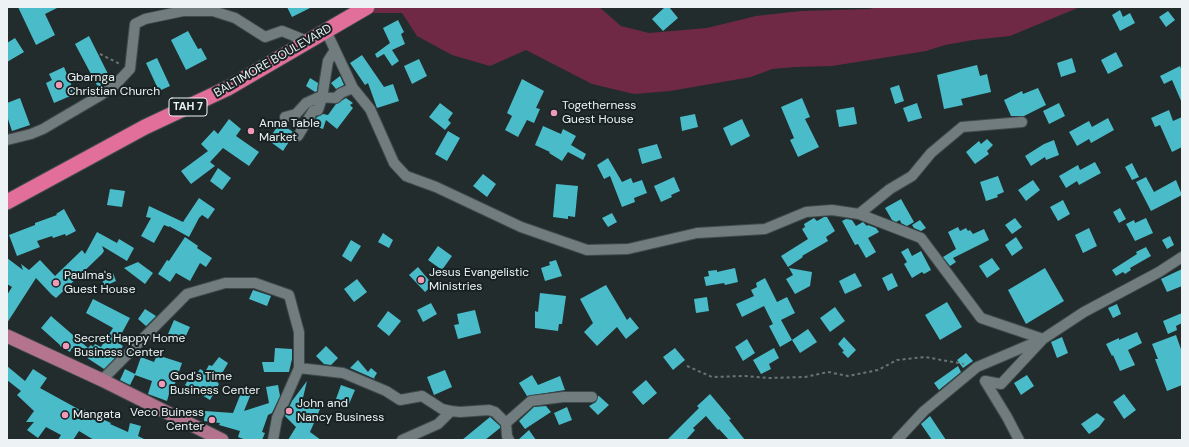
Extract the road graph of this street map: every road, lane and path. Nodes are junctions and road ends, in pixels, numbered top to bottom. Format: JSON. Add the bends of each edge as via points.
{"nodes":[{"id":1,"x":367,"y":7,"type":"edge"},
{"id":2,"x":326,"y":31,"type":"junction"},
{"id":3,"x":307,"y":41,"type":"junction"},
{"id":4,"x":335,"y":50,"type":"junction"},
{"id":5,"x":353,"y":88,"type":"junction"},
{"id":6,"x":322,"y":98,"type":"junction"},
{"id":7,"x":285,"y":117,"type":"dead end"},
{"id":8,"x":1022,"y":122,"type":"dead end"},
{"id":9,"x":298,"y":136,"type":"dead end"},
{"id":10,"x":7,"y":140,"type":"edge"},
{"id":11,"x":7,"y":202,"type":"edge"},
{"id":12,"x":859,"y":214,"type":"junction"},
{"id":13,"x":1182,"y":256,"type":"edge"},
{"id":14,"x":7,"y":336,"type":"edge"},
{"id":15,"x":1043,"y":339,"type":"junction"},
{"id":16,"x":687,"y":366,"type":"dead end"},
{"id":17,"x":977,"y":367,"type":"junction"},
{"id":18,"x":299,"y":368,"type":"junction"},
{"id":19,"x":102,"y":380,"type":"junction"},
{"id":20,"x":592,"y":397,"type":"dead end"},
{"id":21,"x":451,"y":411,"type":"junction"},
{"id":22,"x":506,"y":423,"type":"junction"},
{"id":23,"x":222,"y":440,"type":"edge"},
{"id":24,"x":273,"y":440,"type":"edge"},
{"id":25,"x":402,"y":440,"type":"edge"},
{"id":26,"x":509,"y":440,"type":"edge"},
{"id":27,"x":897,"y":440,"type":"edge"},
{"id":28,"x":1019,"y":440,"type":"edge"}],
"edges":[{"from":1,"to":2,"type":"highway","name":"BALTIMORE BOULEVARD","number":"TAH 7"},
{"from":2,"to":3,"type":"highway","name":"BALTIMORE BOULEVARD","number":"TAH 7"},
{"from":2,"to":4,"type":"street"},
{"from":3,"to":10,"type":"street","via":[[282,31],[265,37],[235,18],[213,11],[183,11],[145,19],[135,24],[130,69],[114,86],[43,128]]},
{"from":3,"to":11,"type":"highway","name":"BALTIMORE BOULEVARD","number":"TAH 7","via":[[228,88],[144,128]]},
{"from":4,"to":5,"type":"street"},
{"from":4,"to":6,"type":"street","via":[[328,61]]},
{"from":5,"to":6,"type":"street","via":[[336,98]]},
{"from":5,"to":12,"type":"street","via":[[370,109],[394,163],[406,176],[436,187],[521,227],[587,250],[628,249],[697,234],[765,229],[806,212],[832,210]]},
{"from":6,"to":7,"type":"street","via":[[306,103],[296,114]]},
{"from":6,"to":9,"type":"street","via":[[318,110],[313,111]]},
{"from":8,"to":12,"type":"street","via":[[962,127],[931,153],[912,176],[890,188]]},
{"from":12,"to":15,"type":"street","via":[[921,238],[980,318]]},
{"from":13,"to":15,"type":"street","via":[[1159,272],[1084,312]]},
{"from":14,"to":19,"type":"main road"},
{"from":15,"to":17,"type":"street"},
{"from":15,"to":28,"type":"street","via":[[1001,384],[985,381]]},
{"from":16,"to":17,"type":"path","via":[[712,376],[770,378],[805,377],[828,372],[848,376],[878,370],[897,360],[925,357]]},
{"from":17,"to":27,"type":"street","via":[[924,411]]},
{"from":18,"to":19,"type":"street","via":[[299,332],[289,295],[255,284],[225,283],[187,294]]},
{"from":18,"to":21,"type":"street","via":[[343,373],[386,391],[400,400],[422,396],[442,409]]},
{"from":18,"to":24,"type":"street","via":[[277,418]]},
{"from":19,"to":23,"type":"main road"},
{"from":20,"to":22,"type":"street","via":[[531,401]]},
{"from":21,"to":22,"type":"street","via":[[489,410],[495,412]]},
{"from":21,"to":25,"type":"street","via":[[438,424]]},
{"from":22,"to":26,"type":"street"}]}
